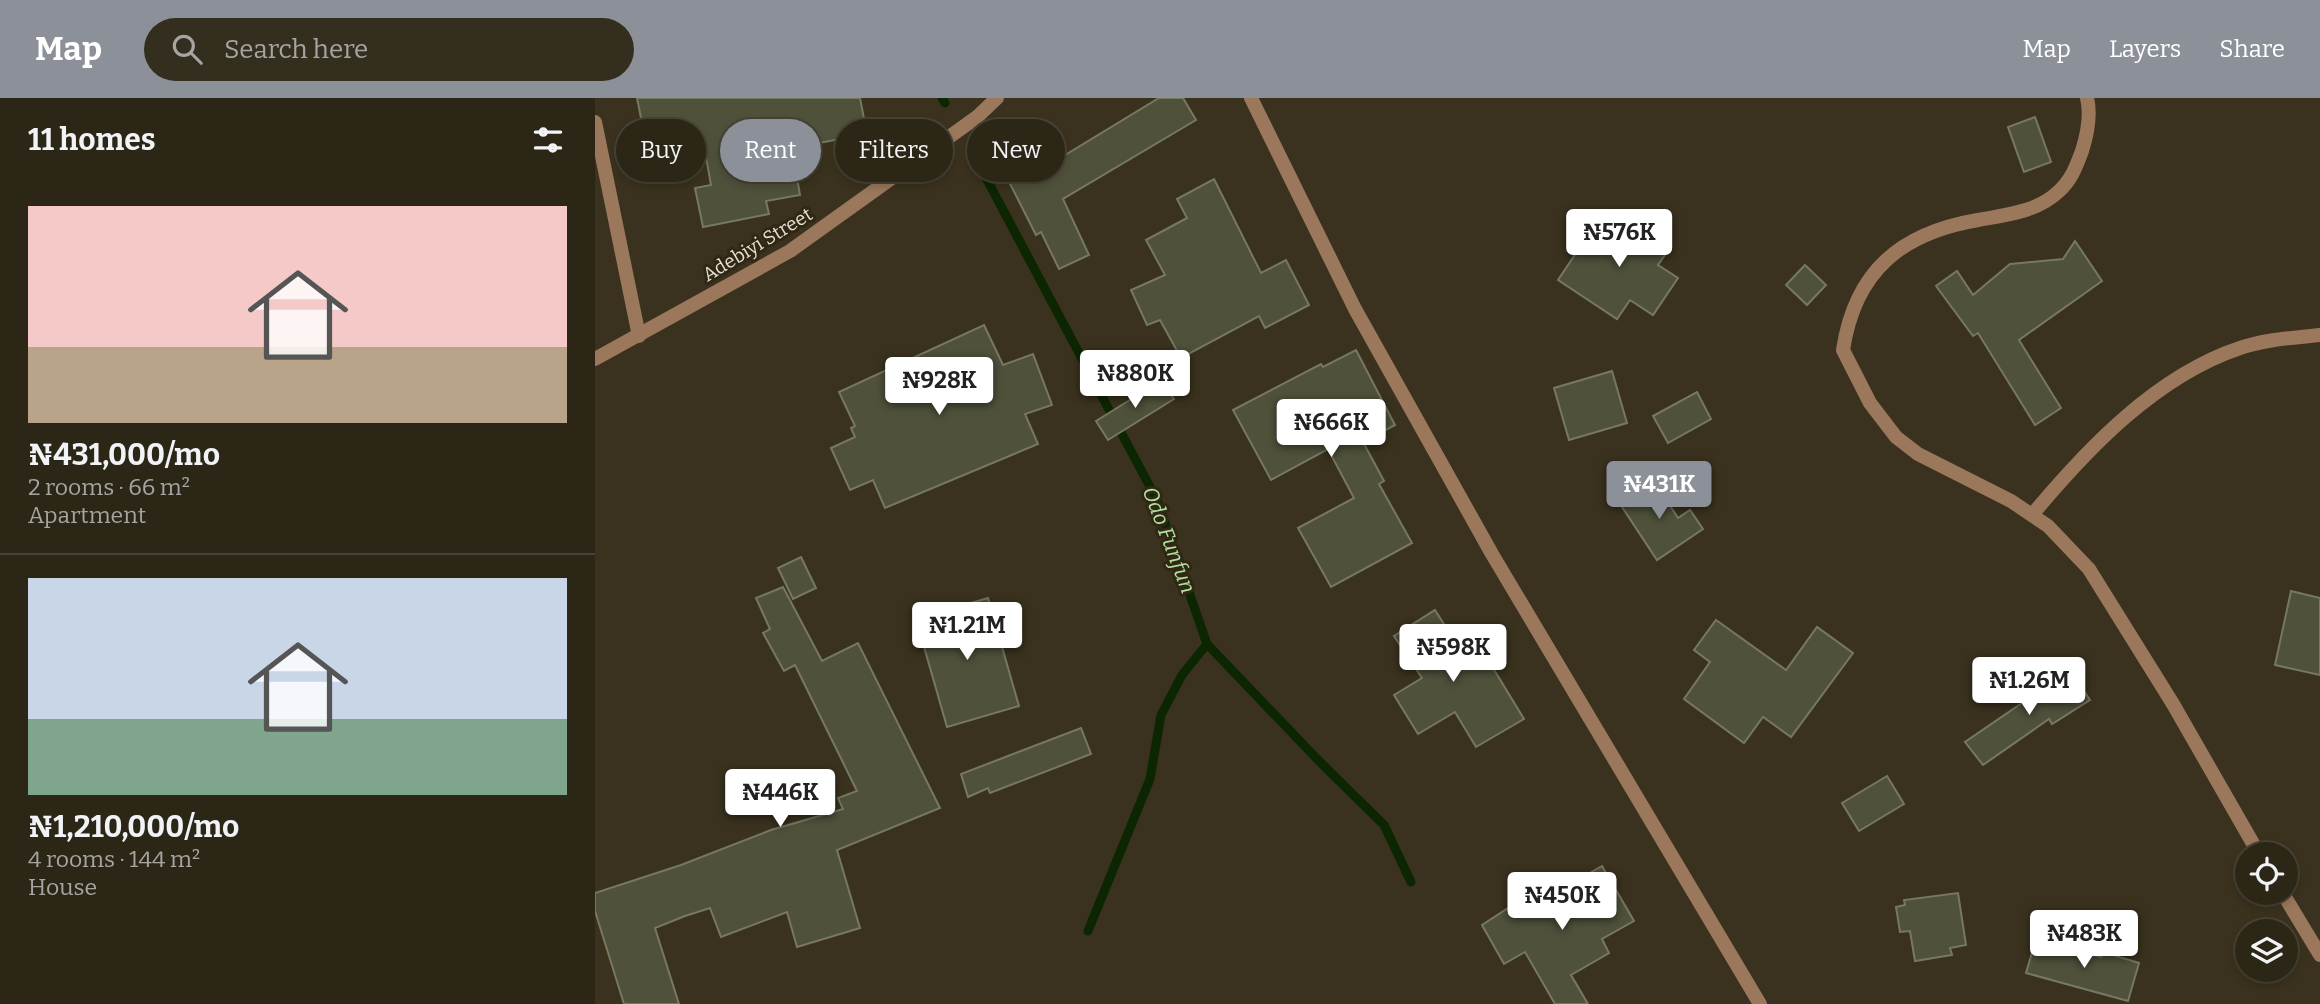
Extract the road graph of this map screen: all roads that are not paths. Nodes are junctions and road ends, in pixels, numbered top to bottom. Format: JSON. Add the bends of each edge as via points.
{"nodes":[{"id":1,"x":997,"y":98,"type":"edge"},
{"id":2,"x":1251,"y":98,"type":"edge"},
{"id":3,"x":2087,"y":98,"type":"edge"},
{"id":4,"x":595,"y":122,"type":"edge"},
{"id":5,"x":2320,"y":335,"type":"edge"},
{"id":6,"x":639,"y":336,"type":"junction"},
{"id":7,"x":595,"y":359,"type":"edge"},
{"id":8,"x":2032,"y":515,"type":"junction"},
{"id":9,"x":2252,"y":842,"type":"edge"},
{"id":10,"x":2290,"y":905,"type":"edge"},
{"id":11,"x":2320,"y":955,"type":"edge"},
{"id":12,"x":1760,"y":1004,"type":"edge"}],
"edges":[{"from":1,"to":6,"type":"street","name":"Adebiyi Street","via":[[790,251]]},
{"from":2,"to":12,"type":"street","via":[[1355,309],[1492,554]]},
{"from":3,"to":8,"type":"street","via":[[2085,141],[2074,174],[2058,193],[2013,214],[1949,226],[1893,253],[1857,296],[1843,350],[1870,403],[1896,437],[1918,454]]},
{"from":4,"to":6,"type":"street"},
{"from":5,"to":8,"type":"street","via":[[2242,347],[2174,380],[2123,420]]},
{"from":6,"to":7,"type":"street","name":"Adebiyi Street"},
{"from":8,"to":9,"type":"street","via":[[2089,569]]},
{"from":10,"to":11,"type":"street"}]}
